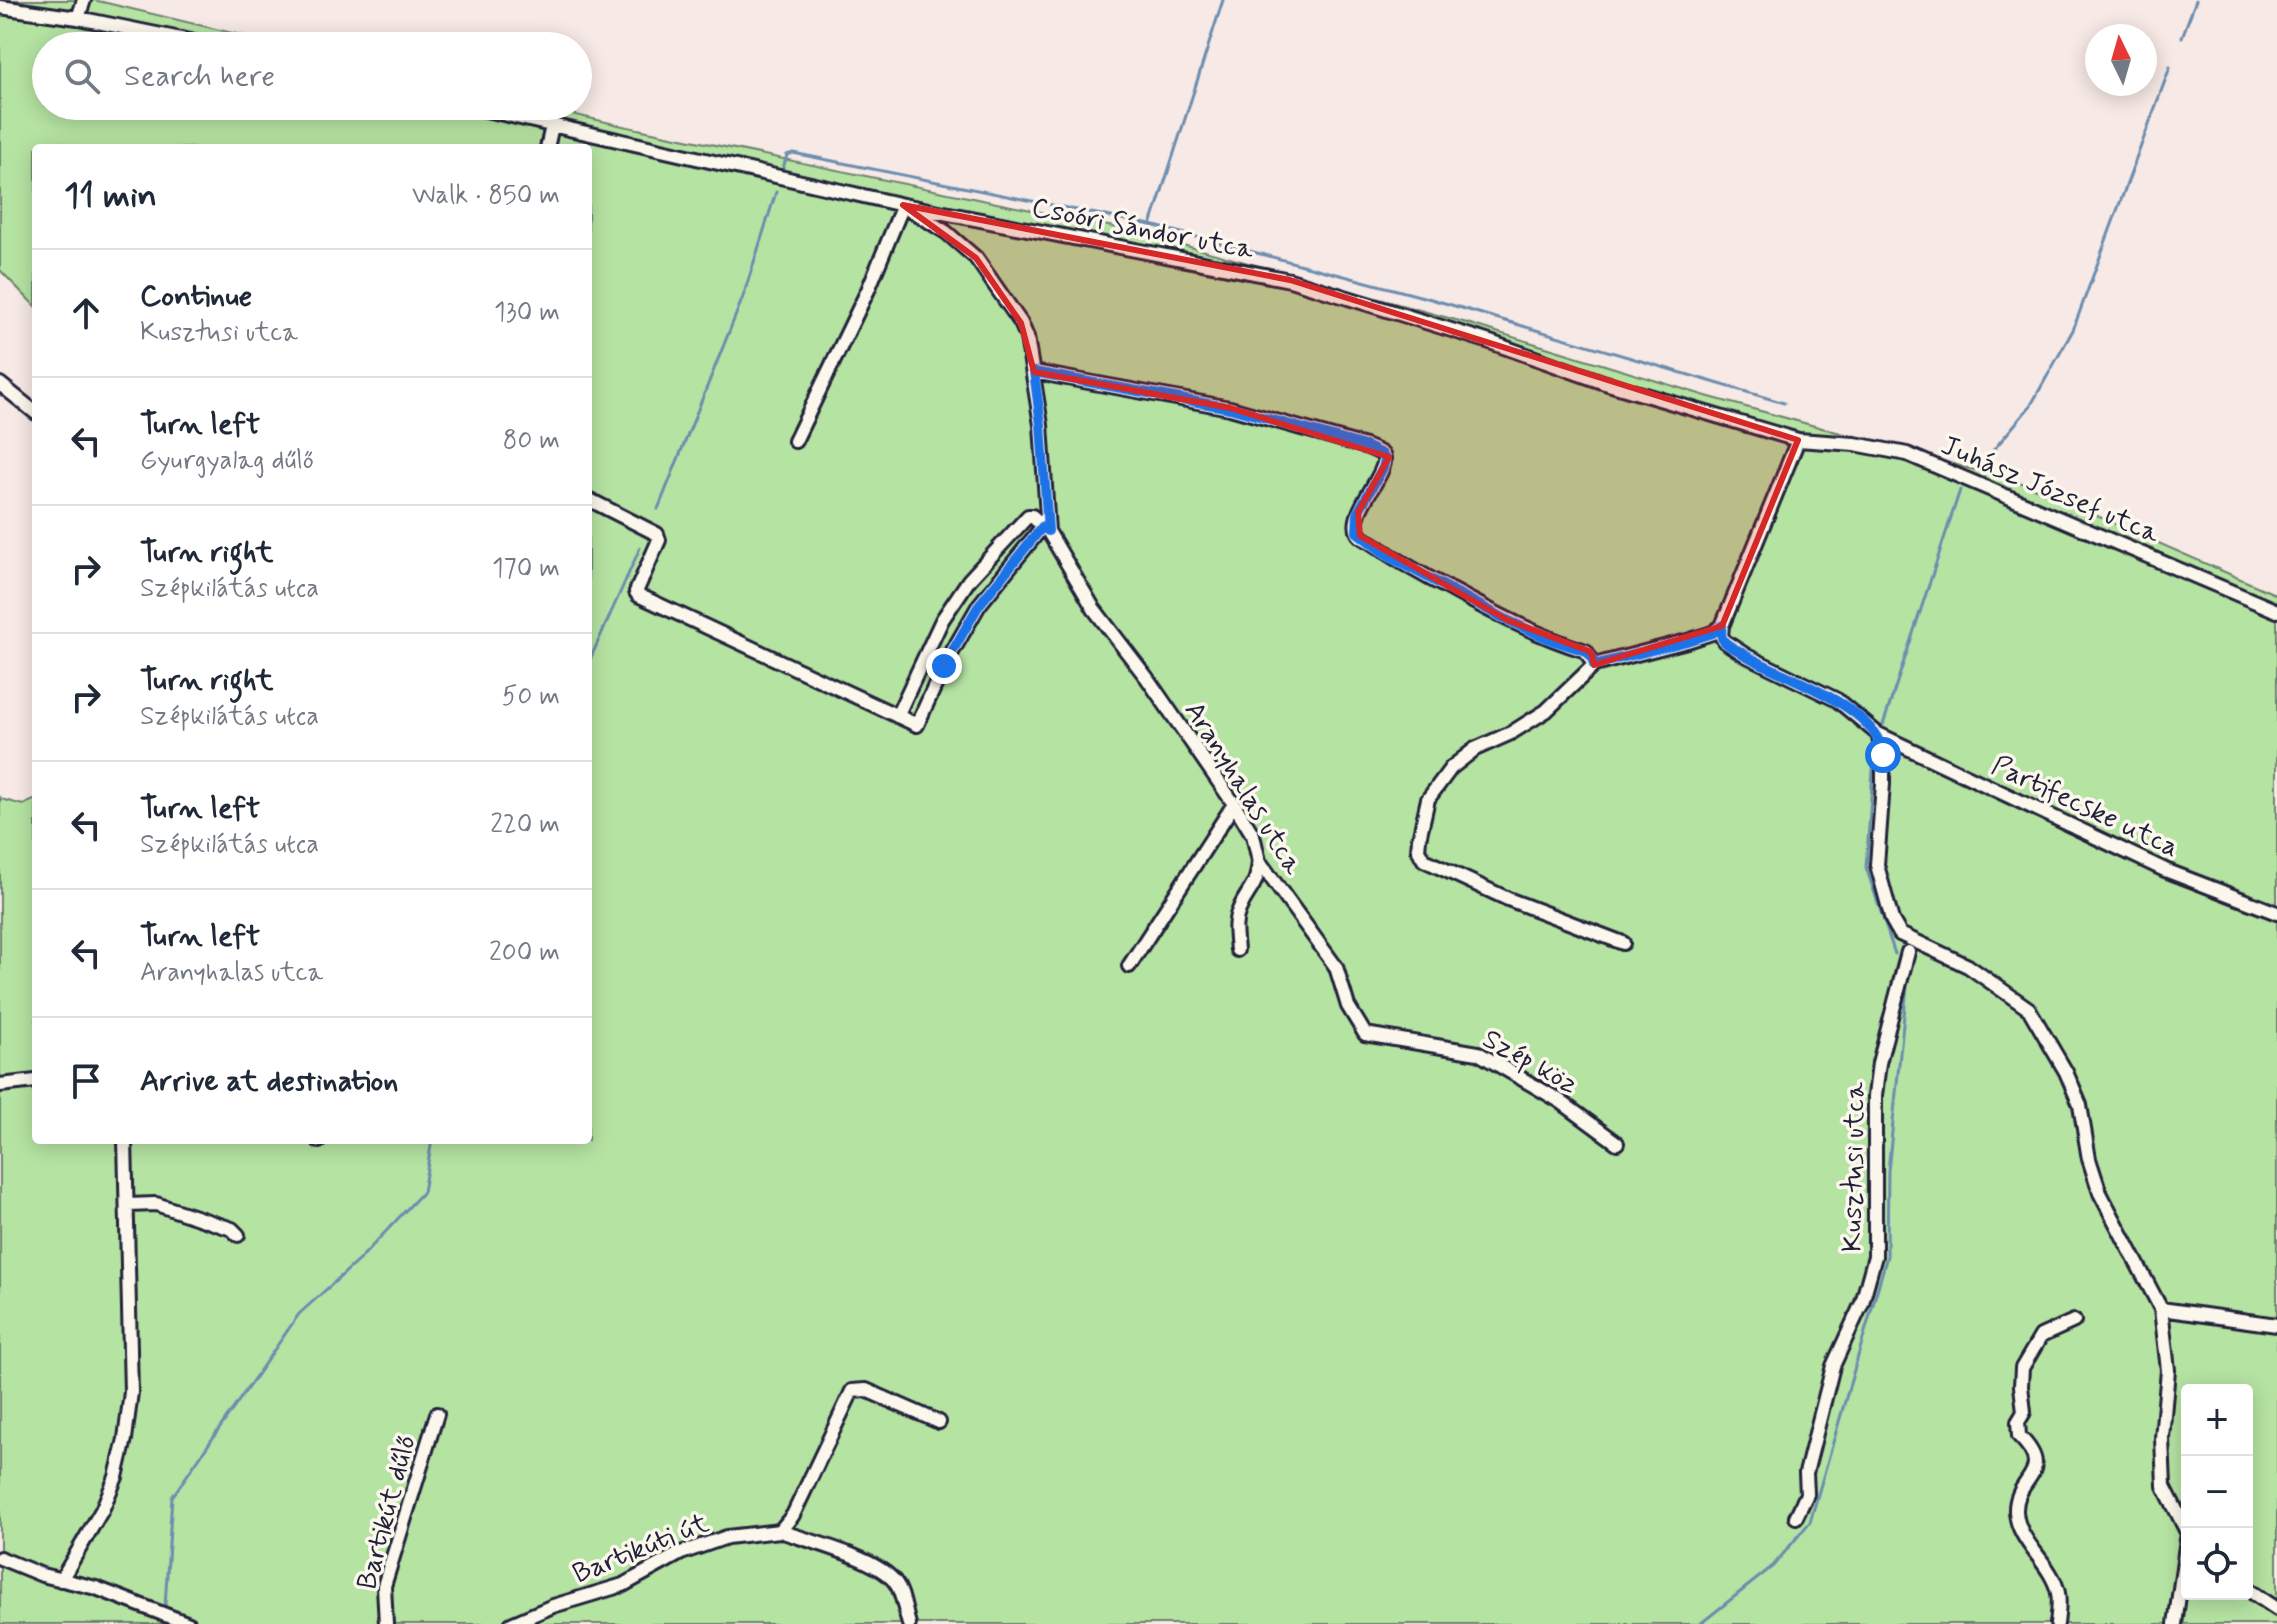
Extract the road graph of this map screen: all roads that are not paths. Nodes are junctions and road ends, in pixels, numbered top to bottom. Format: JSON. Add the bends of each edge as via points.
{"nodes":[{"id":1,"x":84,"y":0,"type":"edge"},
{"id":2,"x":0,"y":7,"type":"edge"},
{"id":3,"x":78,"y":18,"type":"junction"},
{"id":4,"x":146,"y":32,"type":"edge"},
{"id":5,"x":527,"y":120,"type":"edge"},
{"id":6,"x":552,"y":126,"type":"junction"},
{"id":7,"x":548,"y":144,"type":"edge"},
{"id":8,"x":903,"y":205,"type":"junction"},
{"id":9,"x":1034,"y":372,"type":"junction"},
{"id":10,"x":0,"y":384,"type":"edge"},
{"id":11,"x":32,"y":410,"type":"edge"},
{"id":12,"x":1798,"y":440,"type":"junction"},
{"id":13,"x":795,"y":441,"type":"dead end"},
{"id":14,"x":592,"y":501,"type":"edge"},
{"id":15,"x":1046,"y":528,"type":"junction"},
{"id":16,"x":2277,"y":611,"type":"edge"},
{"id":17,"x":1722,"y":626,"type":"junction"},
{"id":18,"x":1594,"y":665,"type":"junction"},
{"id":19,"x":897,"y":716,"type":"junction"},
{"id":20,"x":1878,"y":734,"type":"junction"},
{"id":21,"x":1234,"y":804,"type":"junction"},
{"id":22,"x":1259,"y":861,"type":"junction"},
{"id":23,"x":2277,"y":913,"type":"edge"},
{"id":24,"x":1623,"y":943,"type":"dead end"},
{"id":25,"x":1237,"y":950,"type":"dead end"},
{"id":26,"x":1908,"y":952,"type":"dead end"},
{"id":27,"x":1129,"y":966,"type":"dead end"},
{"id":28,"x":1365,"y":1034,"type":"joint"},
{"id":29,"x":32,"y":1081,"type":"edge"},
{"id":30,"x":0,"y":1085,"type":"edge"},
{"id":31,"x":1617,"y":1143,"type":"dead end"},
{"id":32,"x":125,"y":1144,"type":"edge"},
{"id":33,"x":128,"y":1205,"type":"junction"},
{"id":34,"x":238,"y":1235,"type":"dead end"},
{"id":35,"x":2161,"y":1309,"type":"junction"},
{"id":36,"x":2074,"y":1321,"type":"dead end"},
{"id":37,"x":2277,"y":1325,"type":"edge"},
{"id":38,"x":437,"y":1414,"type":"dead end"},
{"id":39,"x":939,"y":1422,"type":"dead end"},
{"id":40,"x":1796,"y":1517,"type":"dead end"},
{"id":41,"x":2185,"y":1528,"type":"edge"},
{"id":42,"x":780,"y":1531,"type":"junction"},
{"id":43,"x":0,"y":1558,"type":"edge"},
{"id":44,"x":61,"y":1580,"type":"junction"},
{"id":45,"x":2181,"y":1582,"type":"edge"},
{"id":46,"x":2253,"y":1593,"type":"edge"},
{"id":47,"x":2277,"y":1609,"type":"edge"},
{"id":48,"x":189,"y":1624,"type":"edge"},
{"id":49,"x":386,"y":1624,"type":"edge"},
{"id":50,"x":511,"y":1624,"type":"edge"},
{"id":51,"x":909,"y":1624,"type":"edge"},
{"id":52,"x":2057,"y":1624,"type":"edge"},
{"id":53,"x":2175,"y":1624,"type":"edge"}],
"edges":[{"from":1,"to":3,"type":"street"},
{"from":2,"to":3,"type":"street"},
{"from":3,"to":4,"type":"street"},
{"from":5,"to":6,"type":"street","name":"Csoóri Sándor utca"},
{"from":6,"to":7,"type":"street"},
{"from":6,"to":8,"type":"street","name":"Csoóri Sándor utca"},
{"from":8,"to":9,"type":"street","name":"Aranyhalas utca","via":[[976,258],[1021,323]]},
{"from":8,"to":12,"type":"street","name":"Csoóri Sándor utca","via":[[1290,280]]},
{"from":8,"to":13,"type":"street"},
{"from":9,"to":15,"type":"street","name":"Aranyhalas utca"},
{"from":9,"to":18,"type":"street","via":[[1230,408],[1382,454],[1383,468],[1358,512],[1360,536],[1507,620],[1586,651]]},
{"from":10,"to":11,"type":"street"},
{"from":12,"to":16,"type":"street","name":"Juhász József utca","via":[[1907,454]]},
{"from":12,"to":17,"type":"street"},
{"from":14,"to":19,"type":"street","via":[[657,534],[638,595]]},
{"from":15,"to":19,"type":"street","via":[[979,605],[917,725]]},
{"from":15,"to":19,"type":"street","via":[[1028,516],[969,580],[942,620]]},
{"from":15,"to":21,"type":"street","name":"Aranyhalas utca","via":[[1094,609]]},
{"from":17,"to":18,"type":"street","via":[[1695,639]]},
{"from":17,"to":20,"type":"street","via":[[1724,641],[1837,700]]},
{"from":18,"to":24,"type":"street","via":[[1546,711],[1451,768],[1428,799],[1418,850],[1424,860],[1508,899]]},
{"from":20,"to":23,"type":"street","name":"Partifecske utca","via":[[2165,870]]},
{"from":20,"to":35,"type":"street","via":[[1883,784],[1877,865],[1892,920],[1900,934],[1968,966],[2029,1009],[2080,1105],[2100,1193]]},
{"from":21,"to":22,"type":"street","name":"Aranyhalas utca","via":[[1253,835]]},
{"from":21,"to":27,"type":"street"},
{"from":22,"to":25,"type":"street","via":[[1255,886],[1235,924]]},
{"from":22,"to":28,"type":"street","name":"Aranyhalas utca","via":[[1336,967],[1348,1006]]},
{"from":26,"to":40,"type":"street","name":"Kusztusi utca","via":[[1875,1096],[1875,1256],[1862,1303],[1833,1366],[1806,1473],[1807,1494]]},
{"from":28,"to":31,"type":"street","name":"Szép köz","via":[[1478,1053],[1560,1101]]},
{"from":29,"to":30,"type":"street"},
{"from":32,"to":33,"type":"street"},
{"from":33,"to":34,"type":"street","via":[[156,1204]]},
{"from":33,"to":44,"type":"street","via":[[131,1392],[125,1439],[102,1510]]},
{"from":35,"to":37,"type":"street"},
{"from":35,"to":41,"type":"street","via":[[2168,1370],[2164,1486]]},
{"from":36,"to":52,"type":"street","via":[[2041,1336],[2022,1368],[2024,1412],[2018,1422],[2019,1436],[2035,1456],[2036,1469],[2017,1499],[2018,1525],[2054,1579]]},
{"from":38,"to":49,"type":"street","name":"Bartikút dűlő","via":[[384,1586]]},
{"from":39,"to":42,"type":"street","via":[[866,1390],[852,1391],[793,1515]]},
{"from":42,"to":50,"type":"street","name":"Bartikúti út","via":[[727,1537],[681,1553],[623,1585]]},
{"from":42,"to":51,"type":"street","via":[[882,1571],[896,1583]]},
{"from":43,"to":44,"type":"street"},
{"from":44,"to":48,"type":"street"},
{"from":45,"to":53,"type":"street"},
{"from":46,"to":47,"type":"street"}]}
